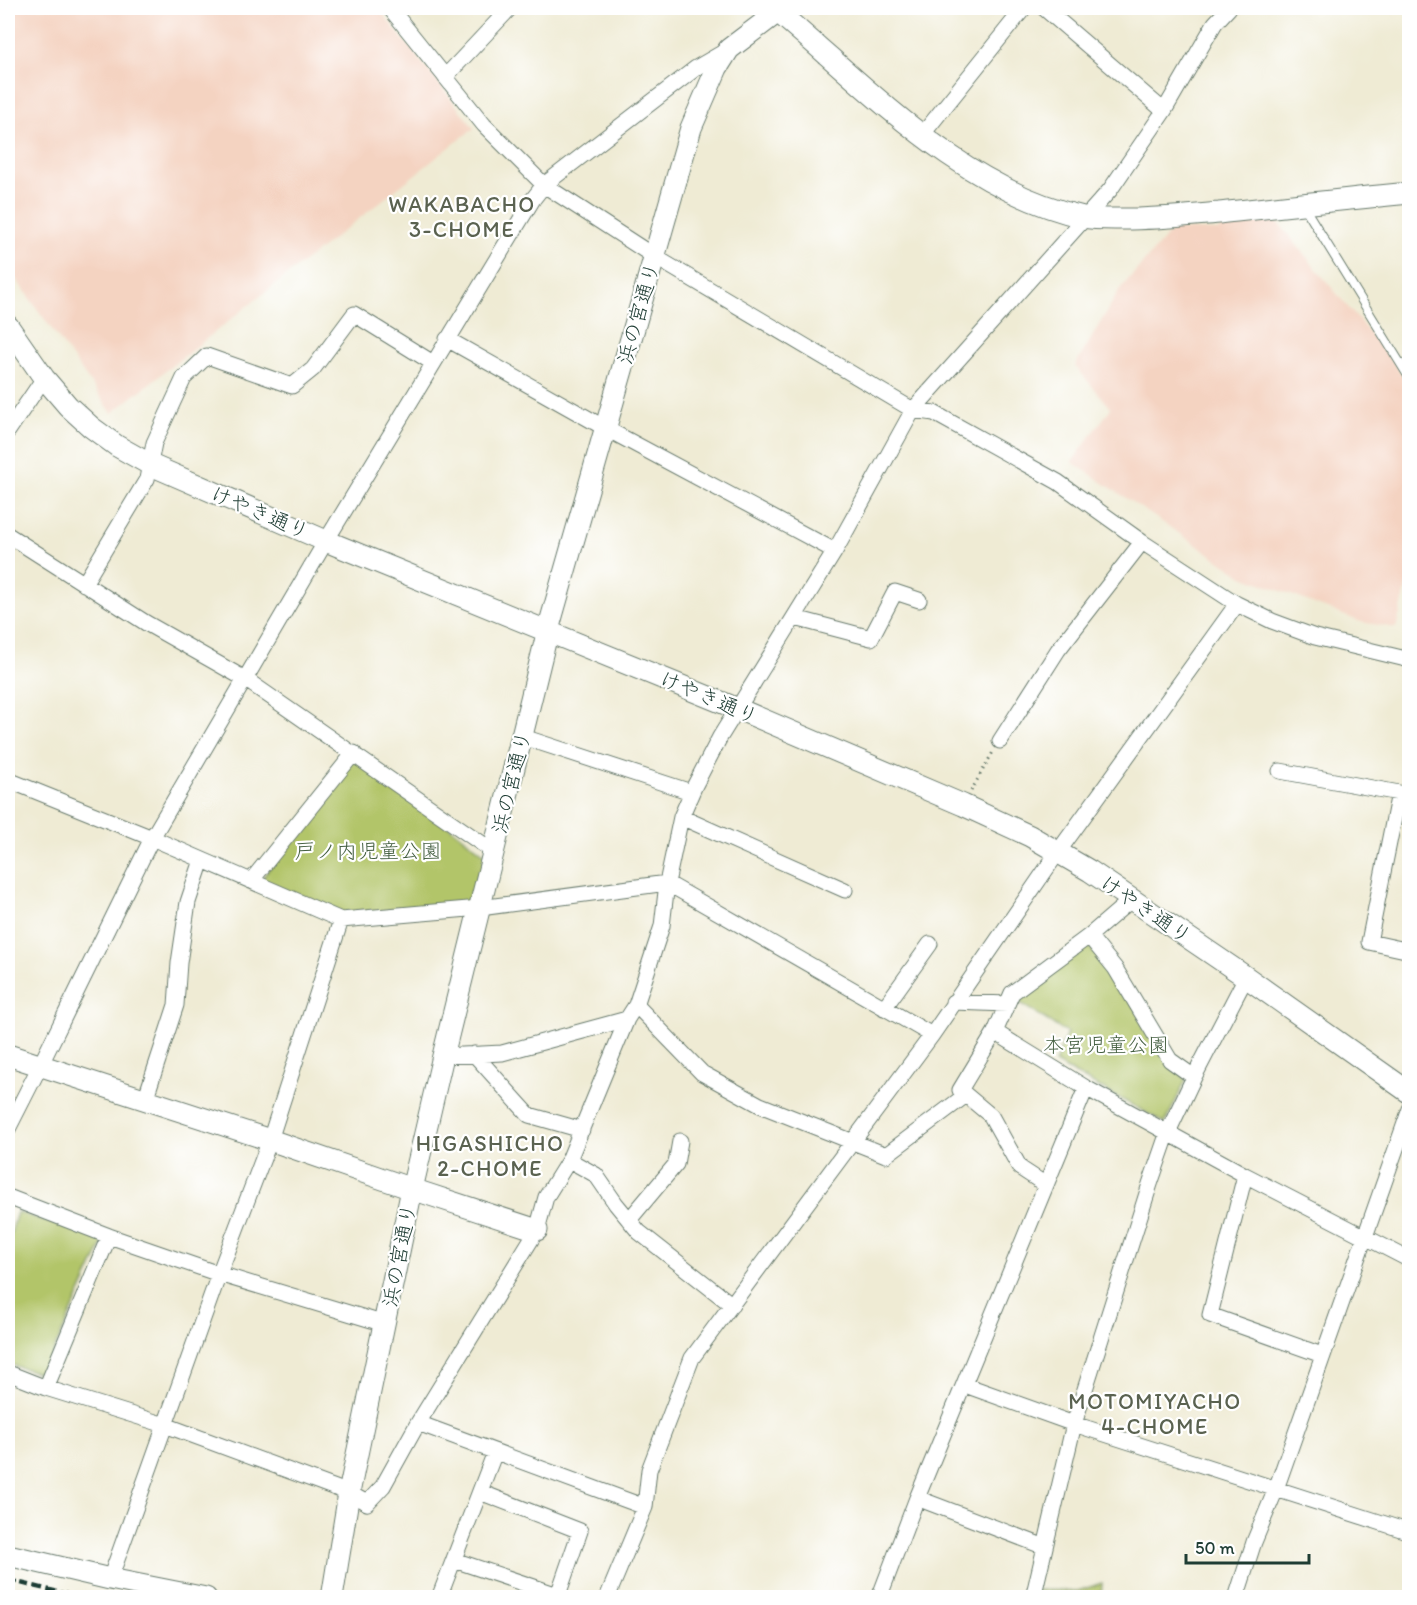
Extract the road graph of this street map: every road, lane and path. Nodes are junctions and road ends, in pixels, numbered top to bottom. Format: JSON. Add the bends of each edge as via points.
{"nodes":[{"id":1,"x":390,"y":8,"type":"edge"},
{"id":2,"x":510,"y":8,"type":"edge"},
{"id":3,"x":1024,"y":8,"type":"edge"},
{"id":4,"x":1044,"y":8,"type":"edge"},
{"id":5,"x":1229,"y":8,"type":"edge"},
{"id":6,"x":778,"y":9,"type":"edge"},
{"id":7,"x":729,"y":49,"type":"junction"},
{"id":8,"x":446,"y":77,"type":"junction"},
{"id":9,"x":1164,"y":111,"type":"junction"},
{"id":10,"x":922,"y":135,"type":"junction"},
{"id":11,"x":544,"y":185,"type":"junction"},
{"id":12,"x":1410,"y":193,"type":"edge"},
{"id":13,"x":1302,"y":204,"type":"junction"},
{"id":14,"x":1085,"y":218,"type":"junction"},
{"id":15,"x":655,"y":257,"type":"junction"},
{"id":16,"x":8,"y":326,"type":"edge"},
{"id":17,"x":447,"y":339,"type":"junction"},
{"id":18,"x":432,"y":363,"type":"junction"},
{"id":19,"x":44,"y":378,"type":"junction"},
{"id":20,"x":1410,"y":379,"type":"edge"},
{"id":21,"x":913,"y":410,"type":"junction"},
{"id":22,"x":605,"y":428,"type":"junction"},
{"id":23,"x":8,"y":431,"type":"edge"},
{"id":24,"x":150,"y":465,"type":"junction"},
{"id":25,"x":8,"y":535,"type":"edge"},
{"id":26,"x":326,"y":541,"type":"junction"},
{"id":27,"x":1142,"y":542,"type":"junction"},
{"id":28,"x":835,"y":551,"type":"junction"},
{"id":29,"x":84,"y":584,"type":"junction"},
{"id":30,"x":919,"y":600,"type":"dead end"},
{"id":31,"x":1237,"y":604,"type":"junction"},
{"id":32,"x":795,"y":618,"type":"junction"},
{"id":33,"x":548,"y":630,"type":"junction"},
{"id":34,"x":1410,"y":660,"type":"edge"},
{"id":35,"x":245,"y":679,"type":"junction"},
{"id":36,"x":738,"y":709,"type":"junction"},
{"id":37,"x":523,"y":737,"type":"junction"},
{"id":38,"x":1000,"y":741,"type":"joint"},
{"id":39,"x":354,"y":753,"type":"junction"},
{"id":40,"x":1280,"y":771,"type":"dead end"},
{"id":41,"x":8,"y":780,"type":"edge"},
{"id":42,"x":691,"y":792,"type":"junction"},
{"id":43,"x":1404,"y":794,"type":"edge"},
{"id":44,"x":963,"y":806,"type":"junction"},
{"id":45,"x":681,"y":817,"type":"junction"},
{"id":46,"x":152,"y":838,"type":"junction"},
{"id":47,"x":494,"y":852,"type":"junction"},
{"id":48,"x":1058,"y":852,"type":"junction"},
{"id":49,"x":202,"y":860,"type":"junction"},
{"id":50,"x":251,"y":881,"type":"junction"},
{"id":51,"x":667,"y":883,"type":"junction"},
{"id":52,"x":844,"y":891,"type":"dead end"},
{"id":53,"x":1132,"y":899,"type":"junction"},
{"id":54,"x":480,"y":908,"type":"junction"},
{"id":55,"x":341,"y":920,"type":"junction"},
{"id":56,"x":1089,"y":936,"type":"junction"},
{"id":57,"x":930,"y":944,"type":"dead end"},
{"id":58,"x":1410,"y":951,"type":"edge"},
{"id":59,"x":1246,"y":977,"type":"junction"},
{"id":60,"x":953,"y":1002,"type":"junction"},
{"id":61,"x":1007,"y":1004,"type":"junction"},
{"id":62,"x":636,"y":1005,"type":"junction"},
{"id":63,"x":884,"y":1008,"type":"junction"},
{"id":64,"x":627,"y":1019,"type":"junction"},
{"id":65,"x":995,"y":1032,"type":"junction"},
{"id":66,"x":932,"y":1035,"type":"junction"},
{"id":67,"x":8,"y":1054,"type":"edge"},
{"id":68,"x":474,"y":1054,"type":"junction"},
{"id":69,"x":443,"y":1056,"type":"junction"},
{"id":70,"x":40,"y":1066,"type":"junction"},
{"id":71,"x":1194,"y":1077,"type":"junction"},
{"id":72,"x":1086,"y":1088,"type":"junction"},
{"id":73,"x":1410,"y":1093,"type":"edge"},
{"id":74,"x":966,"y":1095,"type":"junction"},
{"id":75,"x":145,"y":1100,"type":"junction"},
{"id":76,"x":1410,"y":1109,"type":"edge"},
{"id":77,"x":8,"y":1129,"type":"edge"},
{"id":78,"x":582,"y":1130,"type":"junction"},
{"id":79,"x":1168,"y":1132,"type":"junction"},
{"id":80,"x":270,"y":1140,"type":"junction"},
{"id":81,"x":680,"y":1141,"type":"dead end"},
{"id":82,"x":852,"y":1142,"type":"junction"},
{"id":83,"x":569,"y":1160,"type":"junction"},
{"id":84,"x":1245,"y":1174,"type":"junction"},
{"id":85,"x":1046,"y":1185,"type":"junction"},
{"id":86,"x":412,"y":1189,"type":"junction"},
{"id":87,"x":8,"y":1197,"type":"edge"},
{"id":88,"x":629,"y":1220,"type":"junction"},
{"id":89,"x":537,"y":1230,"type":"junction"},
{"id":90,"x":1364,"y":1235,"type":"junction"},
{"id":91,"x":109,"y":1236,"type":"junction"},
{"id":92,"x":1410,"y":1260,"type":"edge"},
{"id":93,"x":219,"y":1274,"type":"junction"},
{"id":94,"x":732,"y":1305,"type":"junction"},
{"id":95,"x":385,"y":1324,"type":"junction"},
{"id":96,"x":1322,"y":1355,"type":"junction"},
{"id":97,"x":8,"y":1373,"type":"edge"},
{"id":98,"x":965,"y":1385,"type":"junction"},
{"id":99,"x":46,"y":1388,"type":"junction"},
{"id":100,"x":418,"y":1423,"type":"junction"},
{"id":101,"x":1074,"y":1424,"type":"junction"},
{"id":102,"x":165,"y":1425,"type":"junction"},
{"id":103,"x":495,"y":1452,"type":"junction"},
{"id":104,"x":1276,"y":1489,"type":"junction"},
{"id":105,"x":480,"y":1492,"type":"junction"},
{"id":106,"x":350,"y":1493,"type":"junction"},
{"id":107,"x":917,"y":1498,"type":"junction"},
{"id":108,"x":645,"y":1508,"type":"junction"},
{"id":109,"x":1410,"y":1532,"type":"edge"},
{"id":110,"x":1045,"y":1547,"type":"junction"},
{"id":111,"x":8,"y":1555,"type":"edge"},
{"id":112,"x":454,"y":1560,"type":"junction"},
{"id":113,"x":110,"y":1580,"type":"junction"},
{"id":114,"x":206,"y":1598,"type":"edge"},
{"id":115,"x":332,"y":1598,"type":"edge"},
{"id":116,"x":440,"y":1598,"type":"edge"},
{"id":117,"x":607,"y":1598,"type":"edge"},
{"id":118,"x":879,"y":1598,"type":"edge"},
{"id":119,"x":1033,"y":1598,"type":"edge"},
{"id":120,"x":1236,"y":1598,"type":"edge"}],
"edges":[{"from":1,"to":8,"type":"street"},
{"from":2,"to":8,"type":"street"},
{"from":3,"to":10,"type":"street"},
{"from":4,"to":9,"type":"street"},
{"from":5,"to":9,"type":"street","via":[[1204,40]]},
{"from":6,"to":7,"type":"street","name":"浜の宮通り"},
{"from":6,"to":10,"type":"street"},
{"from":7,"to":11,"type":"street","via":[[696,68]]},
{"from":7,"to":15,"type":"street","name":"浜の宮通り","via":[[692,128]]},
{"from":8,"to":11,"type":"street","via":[[484,125]]},
{"from":9,"to":14,"type":"street","via":[[1110,190]]},
{"from":10,"to":14,"type":"street","via":[[1006,188]]},
{"from":11,"to":15,"type":"street"},
{"from":11,"to":17,"type":"street"},
{"from":12,"to":13,"type":"street"},
{"from":13,"to":14,"type":"street","via":[[1144,220]]},
{"from":13,"to":20,"type":"lane"},
{"from":14,"to":21,"type":"street"},
{"from":15,"to":21,"type":"street"},
{"from":15,"to":22,"type":"street","name":"浜の宮通り"},
{"from":16,"to":19,"type":"street","name":"けやき通り"},
{"from":17,"to":18,"type":"street"},
{"from":17,"to":22,"type":"street"},
{"from":18,"to":24,"type":"street","via":[[354,314],[313,369],[292,386],[207,356],[184,378],[154,443]]},
{"from":18,"to":26,"type":"street"},
{"from":19,"to":23,"type":"street"},
{"from":19,"to":24,"type":"street","name":"けやき通り","via":[[91,427]]},
{"from":21,"to":27,"type":"street","via":[[934,413],[1058,482]]},
{"from":21,"to":28,"type":"street"},
{"from":22,"to":28,"type":"street"},
{"from":22,"to":33,"type":"street","name":"浜の宮通り"},
{"from":24,"to":26,"type":"street","name":"けやき通り"},
{"from":24,"to":29,"type":"street","via":[[147,479]]},
{"from":25,"to":29,"type":"street"},
{"from":26,"to":33,"type":"street","name":"けやき通り"},
{"from":26,"to":35,"type":"street"},
{"from":27,"to":31,"type":"street"},
{"from":27,"to":38,"type":"street","via":[[1058,650]]},
{"from":28,"to":32,"type":"street"},
{"from":29,"to":35,"type":"street"},
{"from":30,"to":32,"type":"street","via":[[895,592],[871,638]]},
{"from":31,"to":34,"type":"street","via":[[1315,637]]},
{"from":31,"to":48,"type":"street"},
{"from":32,"to":36,"type":"street"},
{"from":33,"to":36,"type":"street","name":"けやき通り"},
{"from":33,"to":37,"type":"street","name":"浜の宮通り"},
{"from":35,"to":39,"type":"street"},
{"from":35,"to":46,"type":"street"},
{"from":36,"to":42,"type":"street"},
{"from":36,"to":44,"type":"street","name":"けやき通り"},
{"from":37,"to":42,"type":"street"},
{"from":37,"to":47,"type":"street","name":"浜の宮通り"},
{"from":38,"to":44,"type":"path"},
{"from":39,"to":47,"type":"street"},
{"from":39,"to":50,"type":"street"},
{"from":40,"to":43,"type":"street"},
{"from":41,"to":46,"type":"street"},
{"from":42,"to":45,"type":"street"},
{"from":43,"to":58,"type":"street","via":[[1369,942]]},
{"from":44,"to":48,"type":"street","name":"けやき通り"},
{"from":45,"to":51,"type":"street"},
{"from":45,"to":52,"type":"street"},
{"from":46,"to":49,"type":"street"},
{"from":46,"to":70,"type":"street"},
{"from":47,"to":54,"type":"street","name":"浜の宮通り"},
{"from":48,"to":53,"type":"street","name":"けやき通り"},
{"from":48,"to":60,"type":"street"},
{"from":49,"to":50,"type":"street"},
{"from":49,"to":75,"type":"street","via":[[188,902],[176,1005]]},
{"from":50,"to":55,"type":"street"},
{"from":51,"to":54,"type":"street"},
{"from":51,"to":62,"type":"street","via":[[662,926]]},
{"from":51,"to":63,"type":"street"},
{"from":53,"to":56,"type":"street"},
{"from":53,"to":59,"type":"street","name":"けやき通り"},
{"from":54,"to":55,"type":"street"},
{"from":54,"to":69,"type":"street","name":"浜の宮通り"},
{"from":55,"to":80,"type":"street"},
{"from":56,"to":61,"type":"street","via":[[1012,993]]},
{"from":56,"to":71,"type":"street","via":[[1128,987],[1170,1060]]},
{"from":57,"to":63,"type":"street"},
{"from":59,"to":71,"type":"street"},
{"from":59,"to":73,"type":"street","name":"けやき通り"},
{"from":60,"to":61,"type":"street"},
{"from":60,"to":66,"type":"street"},
{"from":61,"to":65,"type":"street"},
{"from":62,"to":64,"type":"street"},
{"from":62,"to":82,"type":"street","via":[[702,1073],[760,1105]]},
{"from":63,"to":66,"type":"street"},
{"from":64,"to":68,"type":"street","via":[[502,1053]]},
{"from":64,"to":78,"type":"street"},
{"from":65,"to":72,"type":"street"},
{"from":65,"to":74,"type":"street","via":[[960,1090]]},
{"from":66,"to":82,"type":"street"},
{"from":67,"to":70,"type":"street"},
{"from":68,"to":69,"type":"street"},
{"from":68,"to":78,"type":"street","via":[[529,1115]]},
{"from":69,"to":86,"type":"street","name":"浜の宮通り"},
{"from":70,"to":75,"type":"street"},
{"from":70,"to":77,"type":"street"},
{"from":71,"to":79,"type":"street"},
{"from":72,"to":79,"type":"street"},
{"from":72,"to":85,"type":"street"},
{"from":74,"to":82,"type":"street","via":[[886,1155]]},
{"from":74,"to":85,"type":"street","via":[[991,1116],[1020,1168]]},
{"from":75,"to":80,"type":"street"},
{"from":76,"to":90,"type":"street"},
{"from":78,"to":83,"type":"street"},
{"from":79,"to":84,"type":"street"},
{"from":79,"to":101,"type":"street"},
{"from":80,"to":86,"type":"street"},
{"from":80,"to":93,"type":"street"},
{"from":81,"to":88,"type":"street","via":[[676,1164]]},
{"from":82,"to":94,"type":"street"},
{"from":83,"to":88,"type":"street","via":[[596,1175]]},
{"from":83,"to":89,"type":"street","via":[[546,1197]]},
{"from":84,"to":90,"type":"street"},
{"from":84,"to":96,"type":"street","via":[[1210,1315]]},
{"from":85,"to":98,"type":"street"},
{"from":86,"to":89,"type":"street"},
{"from":86,"to":95,"type":"street","name":"浜の宮通り"},
{"from":87,"to":91,"type":"street"},
{"from":88,"to":94,"type":"street"},
{"from":89,"to":100,"type":"street"},
{"from":90,"to":92,"type":"street"},
{"from":90,"to":96,"type":"street"},
{"from":91,"to":93,"type":"street"},
{"from":91,"to":99,"type":"street"},
{"from":93,"to":95,"type":"street"},
{"from":93,"to":102,"type":"street"},
{"from":94,"to":108,"type":"street","via":[[692,1358],[650,1470]]},
{"from":95,"to":106,"type":"street","name":"浜の宮通り"},
{"from":96,"to":104,"type":"street"},
{"from":97,"to":99,"type":"street"},
{"from":98,"to":101,"type":"street"},
{"from":98,"to":107,"type":"street"},
{"from":99,"to":102,"type":"street"},
{"from":100,"to":103,"type":"street"},
{"from":100,"to":106,"type":"street","via":[[383,1486],[367,1503]]},
{"from":101,"to":104,"type":"street"},
{"from":101,"to":110,"type":"street"},
{"from":102,"to":106,"type":"street"},
{"from":102,"to":113,"type":"street"},
{"from":103,"to":105,"type":"street"},
{"from":103,"to":108,"type":"street"},
{"from":104,"to":109,"type":"street"},
{"from":104,"to":120,"type":"street"},
{"from":105,"to":112,"type":"street"},
{"from":105,"to":112,"type":"street","via":[[580,1531],[558,1595]]},
{"from":106,"to":115,"type":"street","name":"浜の宮通り"},
{"from":107,"to":110,"type":"street"},
{"from":107,"to":118,"type":"street"},
{"from":108,"to":117,"type":"street"},
{"from":110,"to":119,"type":"street"},
{"from":111,"to":113,"type":"street"},
{"from":112,"to":116,"type":"street"},
{"from":113,"to":114,"type":"street"}]}
